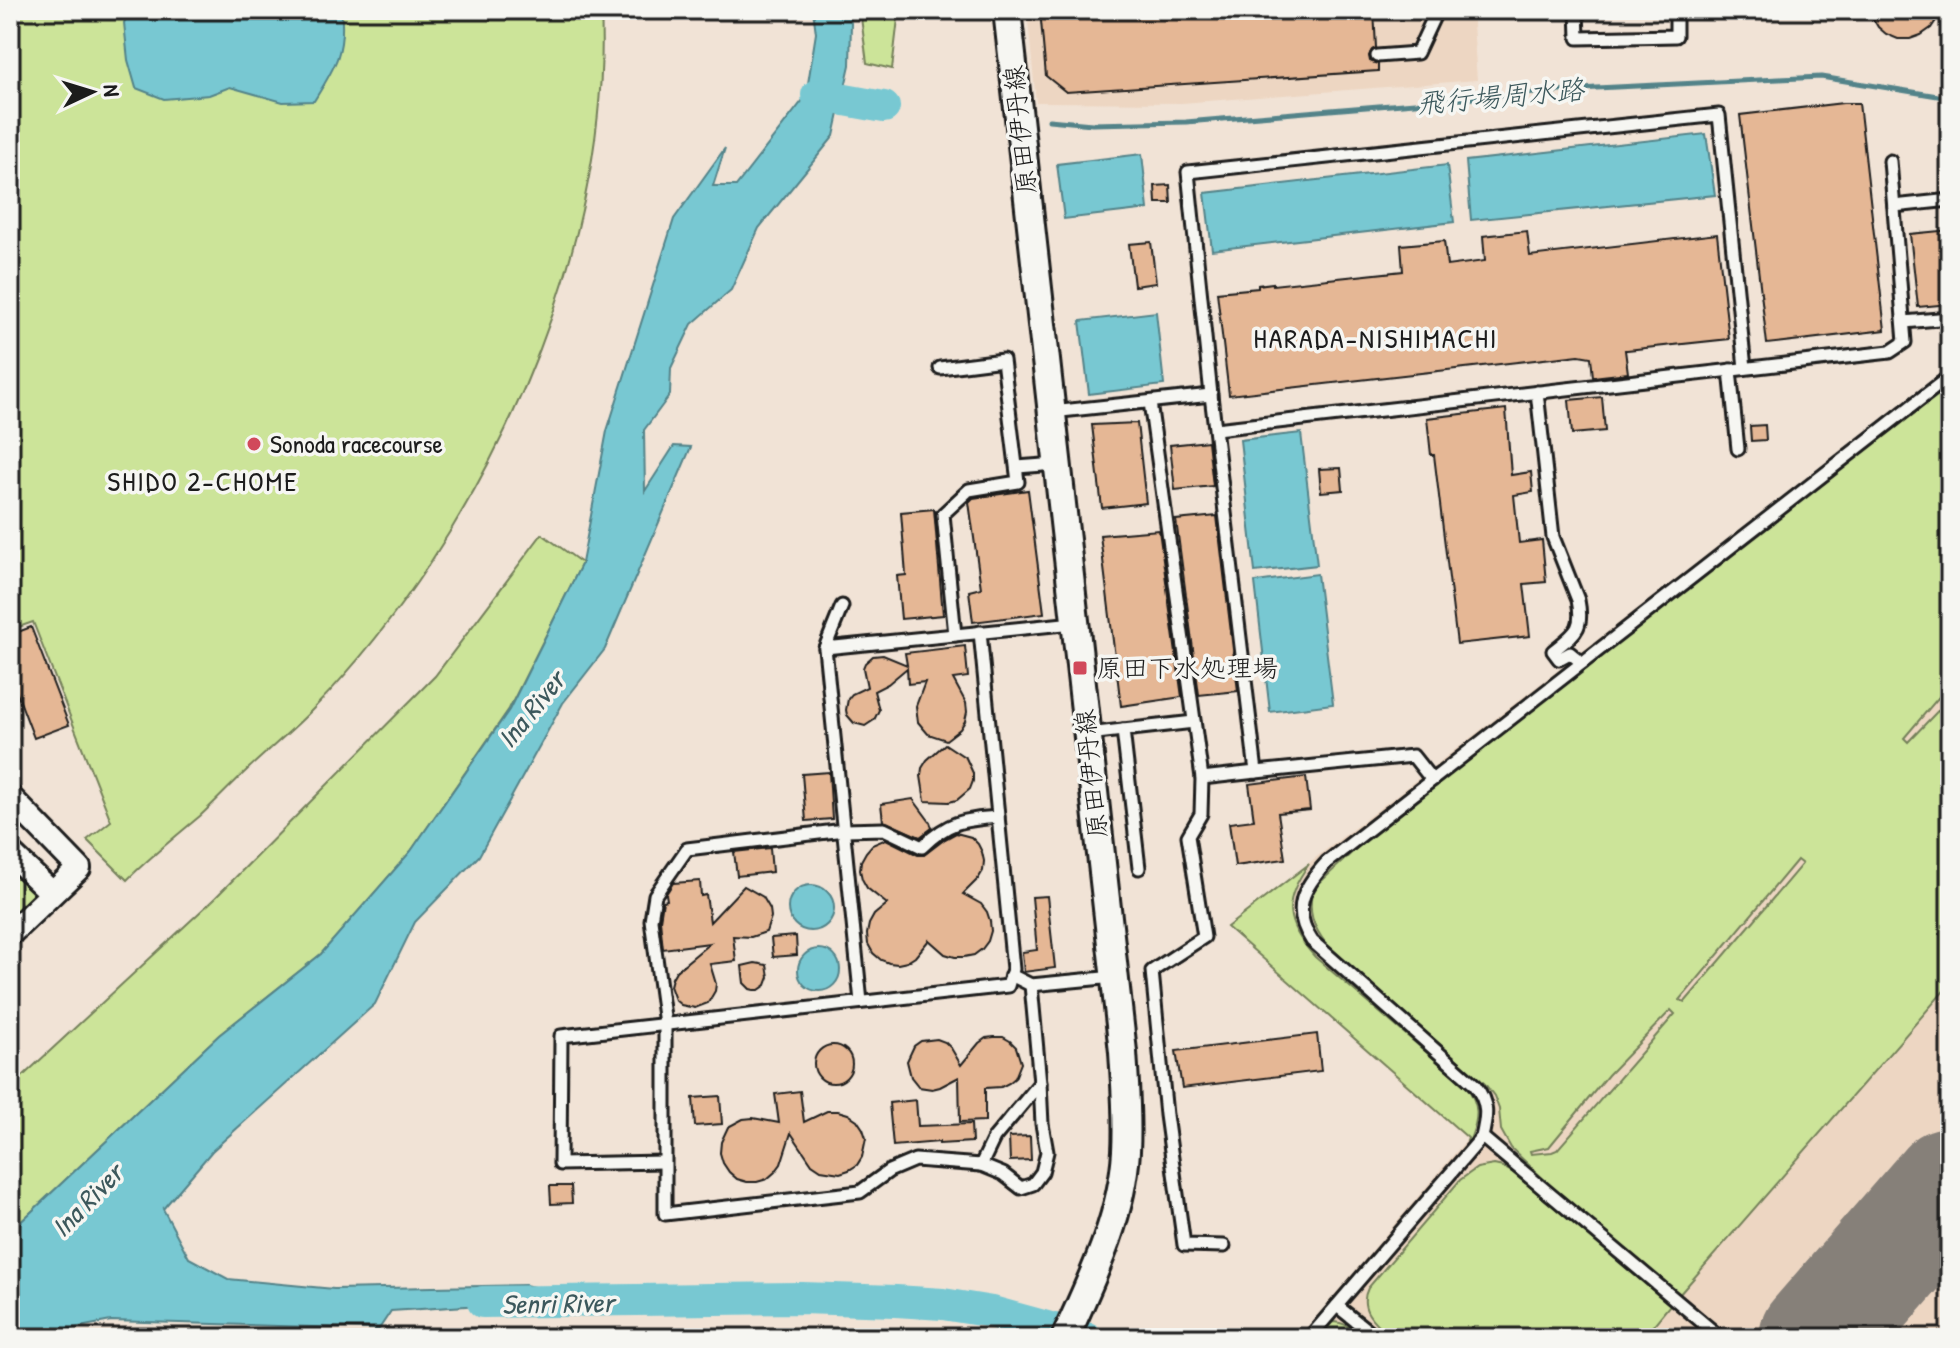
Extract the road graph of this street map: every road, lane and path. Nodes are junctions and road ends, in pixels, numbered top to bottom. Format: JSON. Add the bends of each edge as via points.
{"nodes":[{"id":1,"x":1007,"y":10,"type":"edge"},
{"id":2,"x":1437,"y":10,"type":"edge"},
{"id":3,"x":1577,"y":10,"type":"edge"},
{"id":4,"x":1676,"y":10,"type":"edge"},
{"id":5,"x":1377,"y":56,"type":"dead end"},
{"id":6,"x":1890,"y":161,"type":"dead end"},
{"id":7,"x":1950,"y":200,"type":"edge"},
{"id":8,"x":1894,"y":206,"type":"junction"},
{"id":9,"x":1950,"y":318,"type":"edge"},
{"id":10,"x":1904,"y":322,"type":"junction"},
{"id":11,"x":940,"y":368,"type":"dead end"},
{"id":12,"x":1745,"y":368,"type":"junction"},
{"id":13,"x":1730,"y":370,"type":"junction"},
{"id":14,"x":1950,"y":376,"type":"edge"},
{"id":15,"x":1537,"y":392,"type":"junction"},
{"id":16,"x":1211,"y":395,"type":"junction"},
{"id":17,"x":1150,"y":402,"type":"junction"},
{"id":18,"x":1052,"y":412,"type":"junction"},
{"id":19,"x":1216,"y":429,"type":"junction"},
{"id":20,"x":1738,"y":449,"type":"dead end"},
{"id":21,"x":1057,"y":464,"type":"junction"},
{"id":22,"x":1017,"y":467,"type":"junction"},
{"id":23,"x":842,"y":606,"type":"dead end"},
{"id":24,"x":1075,"y":623,"type":"junction"},
{"id":25,"x":980,"y":632,"type":"junction"},
{"id":26,"x":955,"y":635,"type":"junction"},
{"id":27,"x":825,"y":648,"type":"junction"},
{"id":28,"x":1582,"y":663,"type":"junction"},
{"id":29,"x":1194,"y":722,"type":"junction"},
{"id":30,"x":1123,"y":730,"type":"junction"},
{"id":31,"x":1087,"y":734,"type":"junction"},
{"id":32,"x":1256,"y":772,"type":"junction"},
{"id":33,"x":1202,"y":778,"type":"junction"},
{"id":34,"x":1432,"y":780,"type":"junction"},
{"id":35,"x":10,"y":797,"type":"edge"},
{"id":36,"x":998,"y":817,"type":"junction"},
{"id":37,"x":844,"y":830,"type":"junction"},
{"id":38,"x":10,"y":853,"type":"edge"},
{"id":39,"x":1139,"y":868,"type":"dead end"},
{"id":40,"x":52,"y":893,"type":"junction"},
{"id":41,"x":10,"y":934,"type":"edge"},
{"id":42,"x":1011,"y":975,"type":"junction"},
{"id":43,"x":1114,"y":977,"type":"junction"},
{"id":44,"x":1031,"y":985,"type":"junction"},
{"id":45,"x":861,"y":1002,"type":"junction"},
{"id":46,"x":665,"y":1024,"type":"junction"},
{"id":47,"x":1040,"y":1083,"type":"junction"},
{"id":48,"x":1482,"y":1137,"type":"junction"},
{"id":49,"x":664,"y":1162,"type":"junction"},
{"id":50,"x":981,"y":1165,"type":"junction"},
{"id":51,"x":1224,"y":1246,"type":"dead end"},
{"id":52,"x":1337,"y":1306,"type":"junction"},
{"id":53,"x":1065,"y":1338,"type":"edge"},
{"id":54,"x":1309,"y":1338,"type":"edge"},
{"id":55,"x":1377,"y":1338,"type":"edge"},
{"id":56,"x":1721,"y":1338,"type":"edge"}],
"edges":[{"from":1,"to":18,"type":"street","name":"原田伊丹線"},
{"from":2,"to":5,"type":"lane","via":[[1417,53]]},
{"from":3,"to":4,"type":"lane","via":[[1578,38],[1676,36]]},
{"from":6,"to":8,"type":"lane"},
{"from":7,"to":8,"type":"lane"},
{"from":8,"to":10,"type":"lane"},
{"from":9,"to":10,"type":"lane"},
{"from":10,"to":12,"type":"lane","via":[[1905,342],[1890,352]]},
{"from":11,"to":22,"type":"lane","via":[[1003,360]]},
{"from":12,"to":13,"type":"lane"},
{"from":12,"to":16,"type":"lane","via":[[1719,115],[1188,172]]},
{"from":13,"to":15,"type":"lane"},
{"from":13,"to":20,"type":"lane"},
{"from":14,"to":28,"type":"lane"},
{"from":15,"to":19,"type":"lane"},
{"from":15,"to":28,"type":"lane","via":[[1553,537],[1578,600],[1581,622],[1553,651],[1559,659],[1570,653]]},
{"from":16,"to":17,"type":"lane"},
{"from":16,"to":19,"type":"lane"},
{"from":17,"to":18,"type":"lane"},
{"from":17,"to":29,"type":"lane"},
{"from":18,"to":21,"type":"street","name":"原田伊丹線"},
{"from":19,"to":32,"type":"lane"},
{"from":21,"to":22,"type":"lane"},
{"from":21,"to":24,"type":"street","name":"原田伊丹線"},
{"from":22,"to":26,"type":"lane","via":[[1018,482],[969,490],[943,514]]},
{"from":23,"to":27,"type":"lane"},
{"from":24,"to":25,"type":"lane"},
{"from":24,"to":31,"type":"street","name":"原田伊丹線"},
{"from":25,"to":26,"type":"lane"},
{"from":25,"to":36,"type":"lane"},
{"from":26,"to":27,"type":"lane"},
{"from":27,"to":37,"type":"lane"},
{"from":28,"to":34,"type":"lane"},
{"from":29,"to":30,"type":"lane"},
{"from":29,"to":33,"type":"lane"},
{"from":30,"to":31,"type":"lane"},
{"from":30,"to":39,"type":"lane"},
{"from":31,"to":43,"type":"street","name":"原田伊丹線"},
{"from":32,"to":33,"type":"lane"},
{"from":32,"to":34,"type":"lane","via":[[1413,756]]},
{"from":33,"to":51,"type":"lane","via":[[1201,814],[1188,836],[1204,937],[1152,971],[1184,1245]]},
{"from":34,"to":48,"type":"lane","via":[[1327,862],[1304,893],[1301,918],[1312,941],[1475,1085],[1486,1107]]},
{"from":35,"to":40,"type":"street","via":[[79,868]]},
{"from":36,"to":37,"type":"lane","via":[[954,823],[922,847],[884,829]]},
{"from":36,"to":42,"type":"lane"},
{"from":37,"to":45,"type":"lane"},
{"from":37,"to":46,"type":"lane","via":[[687,849],[655,895],[651,920]]},
{"from":38,"to":40,"type":"street"},
{"from":40,"to":41,"type":"street"},
{"from":42,"to":44,"type":"lane"},
{"from":42,"to":45,"type":"lane","via":[[1008,986]]},
{"from":43,"to":44,"type":"lane"},
{"from":43,"to":53,"type":"street","name":"原田伊丹線","via":[[1126,1152],[1104,1249]]},
{"from":44,"to":47,"type":"lane"},
{"from":45,"to":46,"type":"lane"},
{"from":46,"to":49,"type":"lane"},
{"from":46,"to":49,"type":"lane","via":[[561,1036],[560,1150],[560,1164]]},
{"from":47,"to":50,"type":"lane","via":[[994,1138]]},
{"from":47,"to":50,"type":"lane","via":[[1047,1152],[1042,1172],[1033,1184],[1021,1188]]},
{"from":48,"to":52,"type":"lane"},
{"from":48,"to":56,"type":"lane"},
{"from":49,"to":50,"type":"lane","via":[[665,1214],[860,1192],[915,1160]]},
{"from":52,"to":54,"type":"lane"},
{"from":52,"to":55,"type":"lane"}]}
